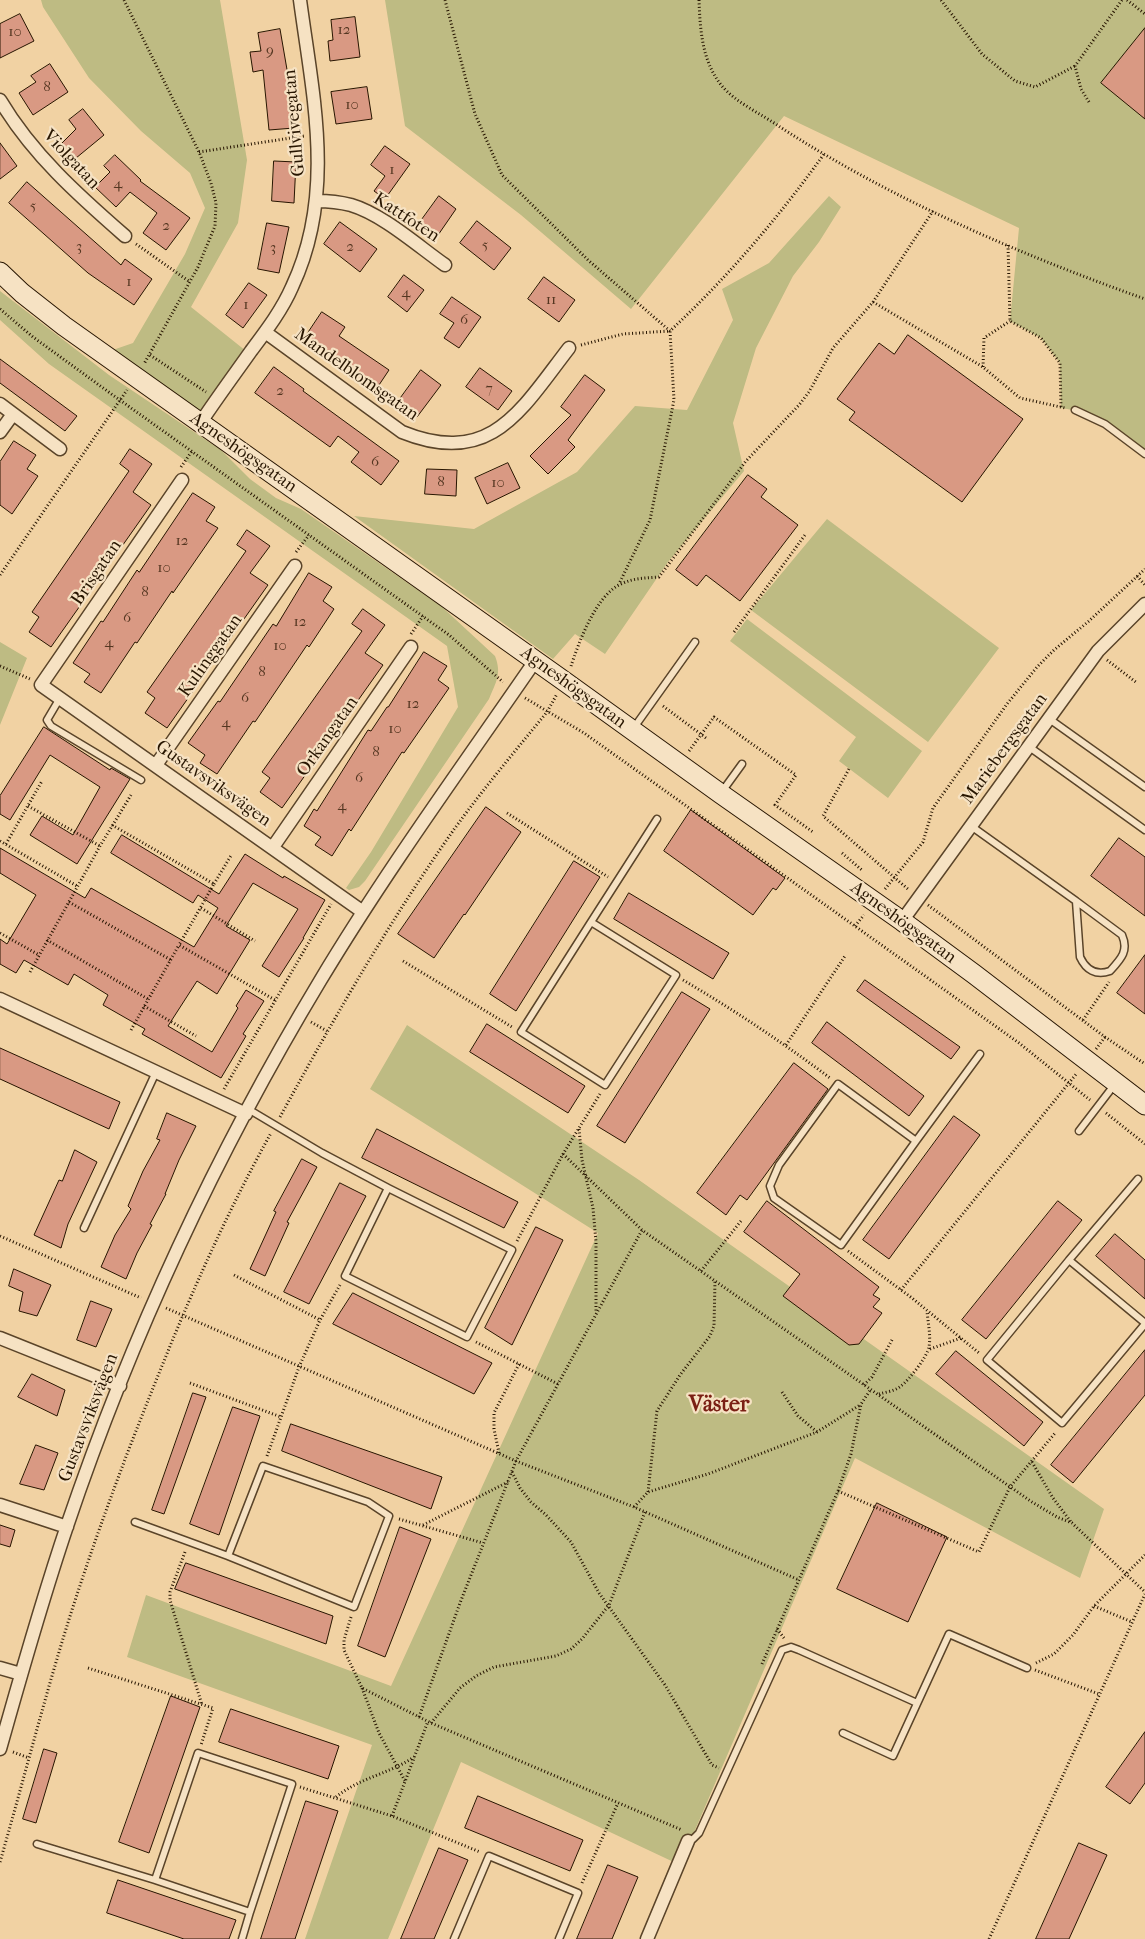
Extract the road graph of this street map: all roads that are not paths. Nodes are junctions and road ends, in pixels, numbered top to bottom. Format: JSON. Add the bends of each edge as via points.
{"nodes":[{"id":1,"x":300,"y":0,"type":"edge"},
{"id":2,"x":0,"y":100,"type":"edge"},
{"id":3,"x":317,"y":201,"type":"junction"},
{"id":4,"x":125,"y":236,"type":"road end"},
{"id":5,"x":445,"y":265,"type":"dead end"},
{"id":6,"x":0,"y":272,"type":"edge"},
{"id":7,"x":265,"y":332,"type":"junction"},
{"id":8,"x":568,"y":348,"type":"road end"},
{"id":9,"x":0,"y":404,"type":"edge"},
{"id":10,"x":1075,"y":410,"type":"dead end"},
{"id":11,"x":12,"y":414,"type":"junction"},
{"id":12,"x":201,"y":422,"type":"junction"},
{"id":13,"x":0,"y":432,"type":"edge"},
{"id":14,"x":60,"y":449,"type":"dead end"},
{"id":15,"x":1145,"y":454,"type":"edge"},
{"id":16,"x":182,"y":480,"type":"dead end"},
{"id":17,"x":295,"y":566,"type":"road end"},
{"id":18,"x":1145,"y":604,"type":"edge"},
{"id":19,"x":695,"y":642,"type":"dead end"},
{"id":20,"x":411,"y":647,"type":"road end"},
{"id":21,"x":536,"y":661,"type":"junction"},
{"id":22,"x":42,"y":685,"type":"joint"},
{"id":23,"x":60,"y":698,"type":"junction"},
{"id":24,"x":1048,"y":718,"type":"junction"},
{"id":25,"x":632,"y":730,"type":"junction"},
{"id":26,"x":1028,"y":746,"type":"junction"},
{"id":27,"x":742,"y":764,"type":"dead end"},
{"id":28,"x":156,"y":765,"type":"junction"},
{"id":29,"x":141,"y":780,"type":"dead end"},
{"id":30,"x":1145,"y":787,"type":"edge"},
{"id":31,"x":721,"y":794,"type":"junction"},
{"id":32,"x":657,"y":819,"type":"dead end"},
{"id":33,"x":971,"y":826,"type":"junction"},
{"id":34,"x":1145,"y":830,"type":"edge"},
{"id":35,"x":273,"y":847,"type":"junction"},
{"id":36,"x":1076,"y":901,"type":"junction"},
{"id":37,"x":363,"y":912,"type":"junction"},
{"id":38,"x":902,"y":921,"type":"junction"},
{"id":39,"x":591,"y":922,"type":"junction"},
{"id":40,"x":0,"y":999,"type":"edge"},
{"id":41,"x":980,"y":1054,"type":"dead end"},
{"id":42,"x":156,"y":1072,"type":"junction"},
{"id":43,"x":1116,"y":1082,"type":"junction"},
{"id":44,"x":1145,"y":1105,"type":"edge"},
{"id":45,"x":247,"y":1112,"type":"junction"},
{"id":46,"x":1079,"y":1131,"type":"dead end"},
{"id":47,"x":916,"y":1141,"type":"junction"},
{"id":48,"x":1138,"y":1179,"type":"dead end"},
{"id":49,"x":388,"y":1188,"type":"junction"},
{"id":50,"x":84,"y":1228,"type":"dead end"},
{"id":51,"x":1070,"y":1260,"type":"junction"},
{"id":52,"x":1145,"y":1324,"type":"edge"},
{"id":53,"x":0,"y":1338,"type":"edge"},
{"id":54,"x":120,"y":1386,"type":"junction"},
{"id":55,"x":0,"y":1505,"type":"edge"},
{"id":56,"x":135,"y":1522,"type":"dead end"},
{"id":57,"x":67,"y":1527,"type":"junction"},
{"id":58,"x":228,"y":1556,"type":"junction"},
{"id":59,"x":0,"y":1668,"type":"edge"},
{"id":60,"x":1027,"y":1668,"type":"road end"},
{"id":61,"x":21,"y":1674,"type":"junction"},
{"id":62,"x":917,"y":1703,"type":"junction"},
{"id":63,"x":843,"y":1733,"type":"dead end"},
{"id":64,"x":5,"y":1750,"type":"edge"},
{"id":65,"x":686,"y":1835,"type":"joint"},
{"id":66,"x":38,"y":1844,"type":"dead end"},
{"id":67,"x":155,"y":1880,"type":"junction"},
{"id":68,"x":250,"y":1912,"type":"junction"},
{"id":69,"x":242,"y":1939,"type":"edge"},
{"id":70,"x":454,"y":1939,"type":"edge"},
{"id":71,"x":559,"y":1939,"type":"edge"},
{"id":72,"x":647,"y":1939,"type":"edge"}],
"edges":[{"from":1,"to":3,"type":"street","name":"Gullvivegatan","via":[[318,134]]},
{"from":2,"to":4,"type":"street","name":"Violgatan","via":[[55,172]]},
{"from":3,"to":5,"type":"street","name":"Kattfoten","via":[[335,201],[367,212]]},
{"from":3,"to":7,"type":"street","name":"Gullvivegatan","via":[[299,270],[284,303]]},
{"from":6,"to":12,"type":"street","name":"Agneshögsgatan","via":[[42,310]]},
{"from":7,"to":8,"type":"street","name":"Mandelblomsgatan","via":[[402,432],[420,440],[444,443],[463,443],[494,432],[521,409]]},
{"from":7,"to":12,"type":"street","name":"Gullvivegatan"},
{"from":9,"to":11,"type":"street"},
{"from":10,"to":15,"type":"lane","via":[[1104,424]]},
{"from":11,"to":13,"type":"street"},
{"from":11,"to":14,"type":"street"},
{"from":12,"to":21,"type":"street","name":"Agneshögsgatan"},
{"from":16,"to":22,"type":"street","name":"Brisgatan"},
{"from":17,"to":28,"type":"street","name":"Kulinggatan"},
{"from":18,"to":24,"type":"street","name":"Mariebergsgatan","via":[[1098,651]]},
{"from":19,"to":25,"type":"lane"},
{"from":20,"to":35,"type":"street","name":"Orkangatan"},
{"from":21,"to":25,"type":"street","name":"Agneshögsgatan"},
{"from":21,"to":37,"type":"street","name":"Gustavsviksvägen"},
{"from":22,"to":23,"type":"street","name":"Gustavsviksvägen"},
{"from":23,"to":28,"type":"street","name":"Gustavsviksvägen"},
{"from":23,"to":29,"type":"lane","via":[[48,716],[51,726]]},
{"from":24,"to":26,"type":"street","name":"Mariebergsgatan"},
{"from":24,"to":30,"type":"lane"},
{"from":25,"to":31,"type":"street","name":"Agneshögsgatan"},
{"from":26,"to":33,"type":"street","name":"Mariebergsgatan"},
{"from":26,"to":34,"type":"lane"},
{"from":27,"to":31,"type":"lane"},
{"from":28,"to":35,"type":"street","name":"Gustavsviksvägen"},
{"from":31,"to":38,"type":"street","name":"Agneshögsgatan"},
{"from":32,"to":39,"type":"lane"},
{"from":33,"to":36,"type":"lane"},
{"from":33,"to":38,"type":"street","name":"Mariebergsgatan"},
{"from":35,"to":37,"type":"street","name":"Gustavsviksvägen"},
{"from":36,"to":36,"type":"lane","via":[[1080,957],[1091,971],[1110,971],[1125,949],[1122,935]]},
{"from":37,"to":45,"type":"street","name":"Gustavsviksvägen","via":[[319,982]]},
{"from":38,"to":43,"type":"street","name":"Agneshögsgatan"},
{"from":39,"to":39,"type":"lane","via":[[676,975],[605,1085],[521,1032]]},
{"from":40,"to":42,"type":"street"},
{"from":41,"to":47,"type":"lane"},
{"from":42,"to":45,"type":"street"},
{"from":42,"to":50,"type":"lane"},
{"from":43,"to":44,"type":"street","name":"Agneshögsgatan"},
{"from":43,"to":46,"type":"lane"},
{"from":45,"to":49,"type":"lane","via":[[276,1124]]},
{"from":45,"to":54,"type":"street","name":"Gustavsviksvägen","via":[[154,1304]]},
{"from":47,"to":47,"type":"lane","via":[[838,1084],[779,1165],[770,1186],[774,1198],[841,1245]]},
{"from":48,"to":51,"type":"lane"},
{"from":49,"to":49,"type":"lane","via":[[512,1250],[467,1337],[345,1276]]},
{"from":51,"to":52,"type":"lane"},
{"from":51,"to":52,"type":"lane","via":[[987,1360],[1062,1423]]},
{"from":53,"to":54,"type":"street"},
{"from":54,"to":57,"type":"street","name":"Gustavsviksvägen"},
{"from":55,"to":57,"type":"street"},
{"from":56,"to":58,"type":"lane"},
{"from":57,"to":61,"type":"street","name":"Gustavsviksvägen"},
{"from":58,"to":58,"type":"lane","via":[[263,1466],[368,1502],[389,1516],[354,1607]]},
{"from":59,"to":61,"type":"street"},
{"from":60,"to":62,"type":"lane","via":[[949,1634]]},
{"from":61,"to":64,"type":"street","name":"Gustavsviksvägen"},
{"from":62,"to":63,"type":"lane","via":[[893,1756]]},
{"from":62,"to":65,"type":"lane","via":[[799,1650],[791,1647],[782,1650],[699,1832],[692,1839]]},
{"from":65,"to":72,"type":"street"},
{"from":66,"to":67,"type":"lane"},
{"from":67,"to":68,"type":"lane"},
{"from":67,"to":68,"type":"lane","via":[[198,1752],[292,1784]]},
{"from":68,"to":69,"type":"lane"},
{"from":70,"to":71,"type":"lane","via":[[489,1856],[578,1893]]}]}
